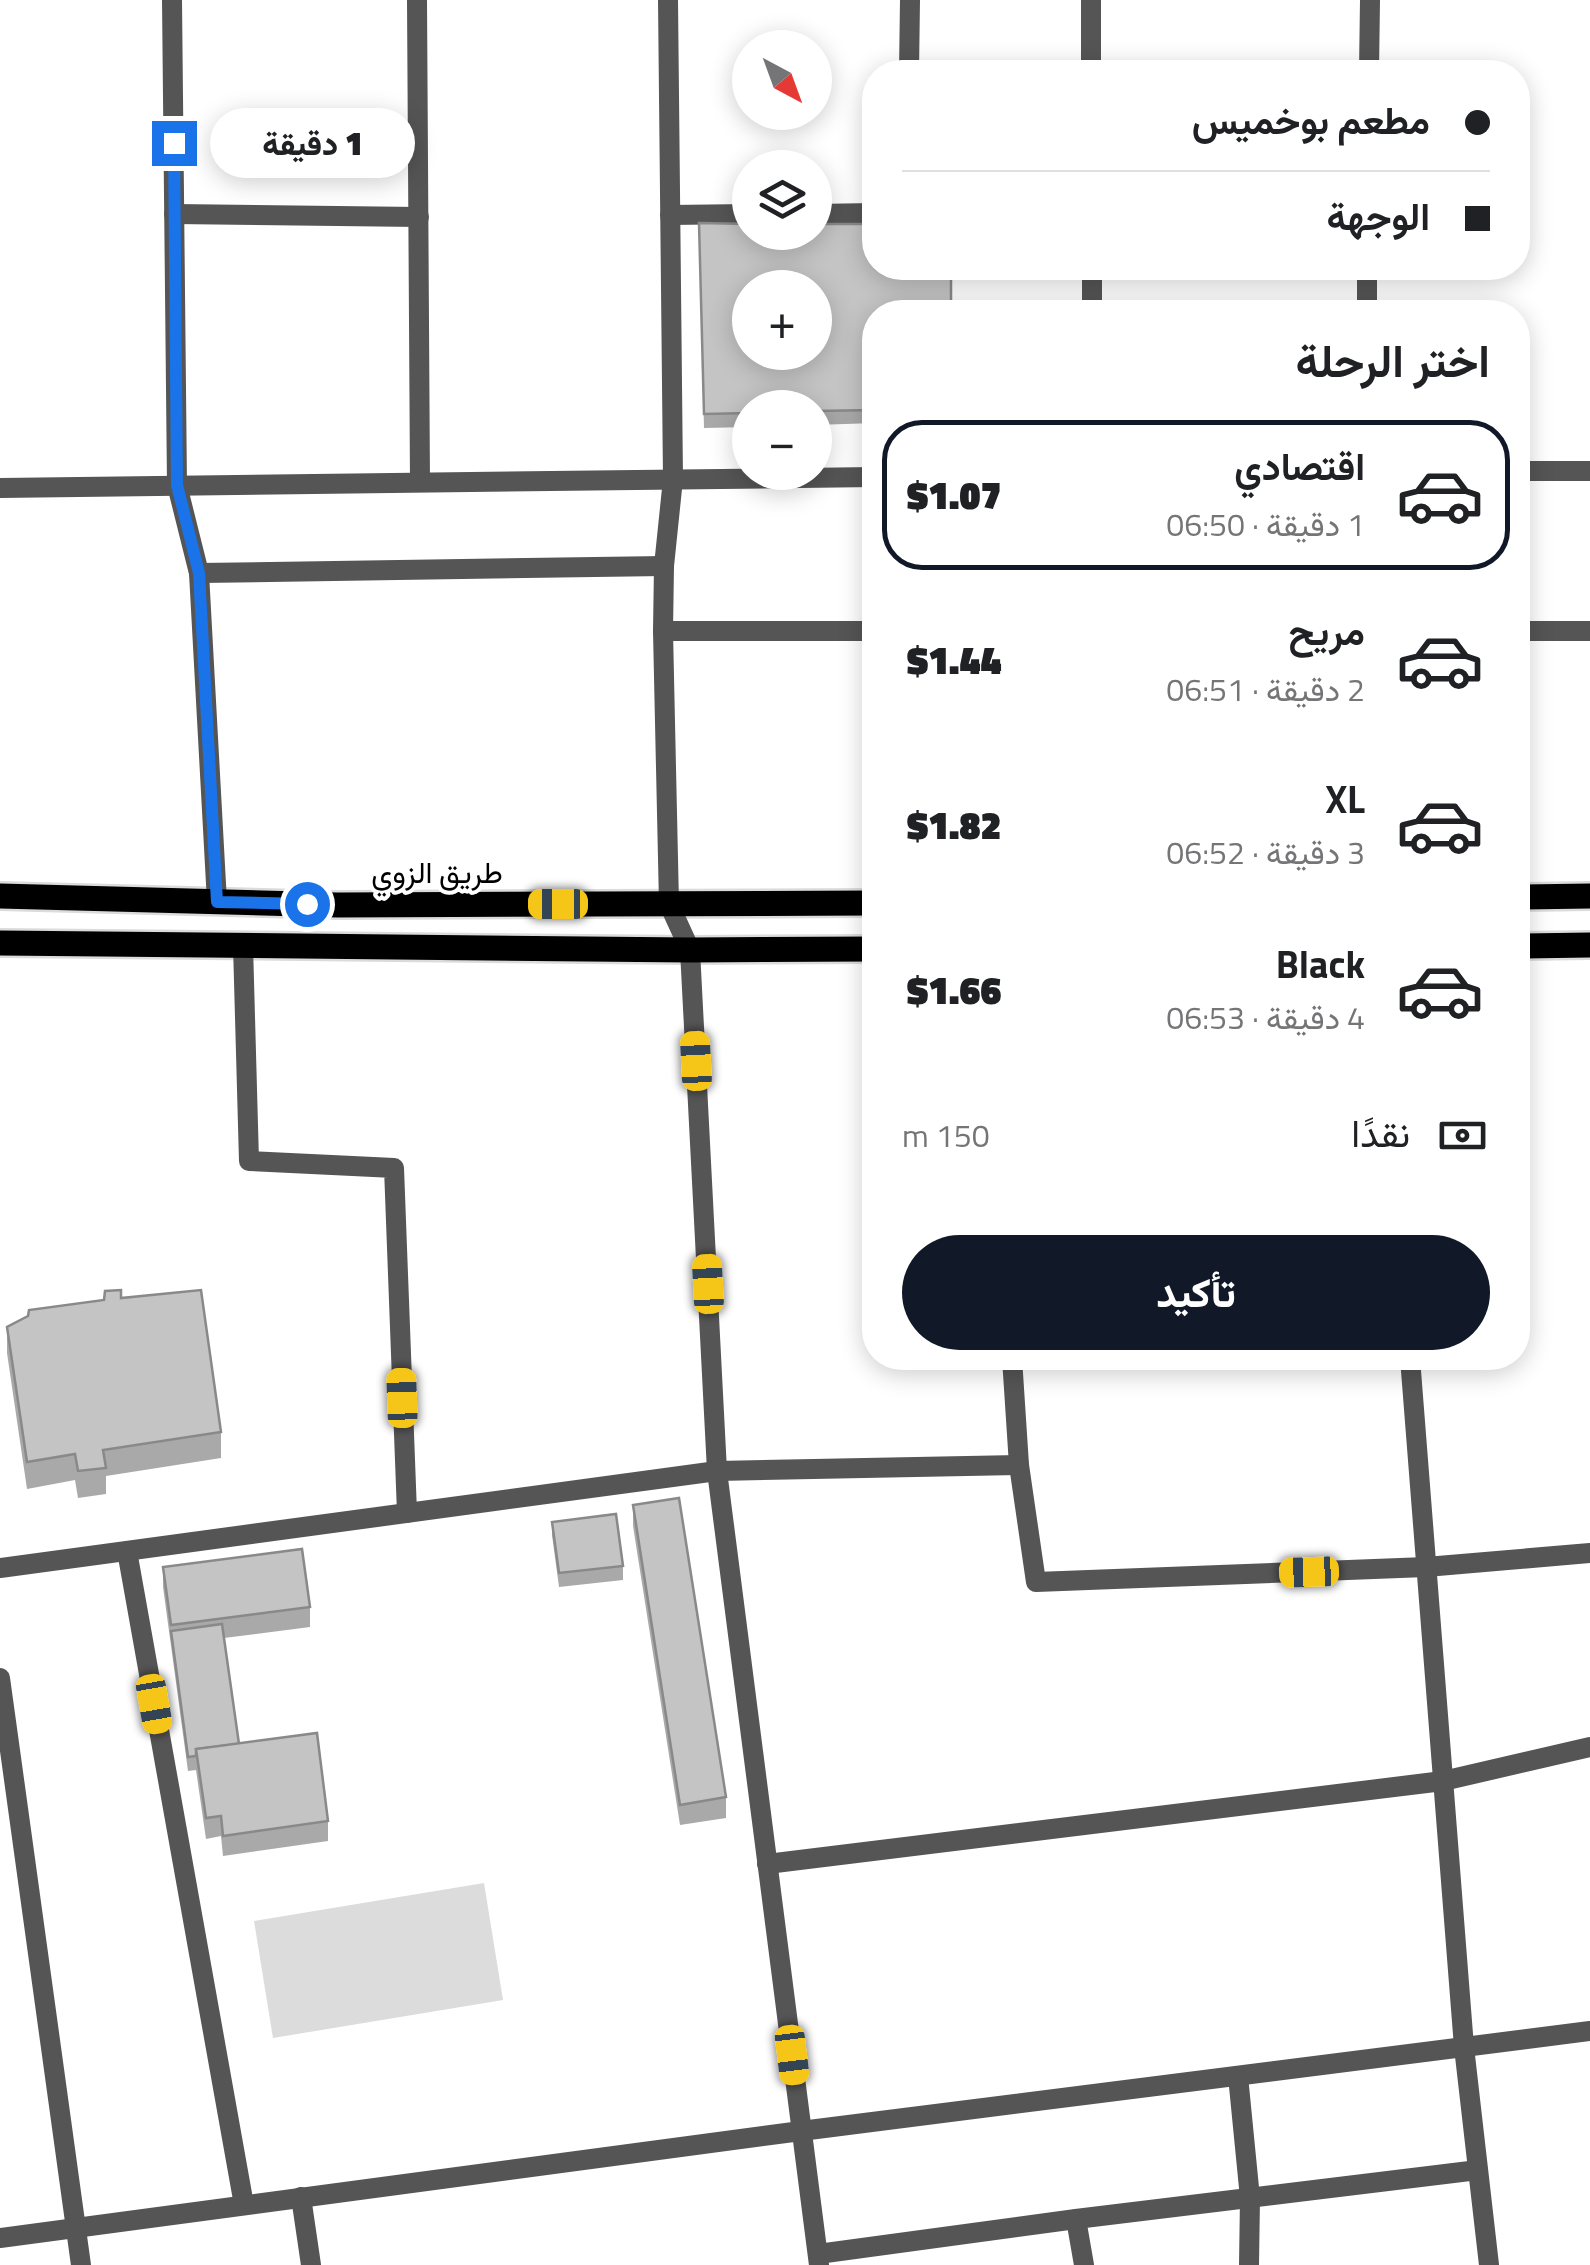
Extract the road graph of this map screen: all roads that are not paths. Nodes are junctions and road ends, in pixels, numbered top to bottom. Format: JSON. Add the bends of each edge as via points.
{"nodes":[{"id":1,"x":172,"y":0,"type":"edge"},
{"id":2,"x":418,"y":0,"type":"edge"},
{"id":3,"x":668,"y":0,"type":"edge"},
{"id":4,"x":910,"y":0,"type":"edge"},
{"id":5,"x":1091,"y":0,"type":"edge"},
{"id":6,"x":1370,"y":0,"type":"edge"},
{"id":7,"x":909,"y":60,"type":"edge"},
{"id":8,"x":1091,"y":60,"type":"edge"},
{"id":9,"x":1369,"y":60,"type":"edge"},
{"id":10,"x":862,"y":213,"type":"edge"},
{"id":11,"x":174,"y":214,"type":"junction"},
{"id":12,"x":732,"y":214,"type":"edge"},
{"id":13,"x":832,"y":214,"type":"edge"},
{"id":14,"x":670,"y":215,"type":"junction"},
{"id":15,"x":419,"y":217,"type":"junction"},
{"id":16,"x":1590,"y":471,"type":"edge"},
{"id":17,"x":1530,"y":472,"type":"edge"},
{"id":18,"x":862,"y":477,"type":"edge"},
{"id":19,"x":673,"y":479,"type":"junction"},
{"id":20,"x":420,"y":482,"type":"junction"},
{"id":21,"x":177,"y":485,"type":"junction"},
{"id":22,"x":0,"y":488,"type":"edge"},
{"id":23,"x":664,"y":566,"type":"junction"},
{"id":24,"x":199,"y":573,"type":"junction"},
{"id":25,"x":664,"y":631,"type":"junction"},
{"id":26,"x":862,"y":631,"type":"edge"},
{"id":27,"x":1530,"y":631,"type":"edge"},
{"id":28,"x":1590,"y":631,"type":"edge"},
{"id":29,"x":0,"y":896,"type":"edge"},
{"id":30,"x":1590,"y":896,"type":"edge"},
{"id":31,"x":1530,"y":897,"type":"edge"},
{"id":32,"x":217,"y":902,"type":"junction"},
{"id":33,"x":862,"y":903,"type":"edge"},
{"id":34,"x":669,"y":904,"type":"junction"},
{"id":35,"x":0,"y":943,"type":"edge"},
{"id":36,"x":243,"y":945,"type":"junction"},
{"id":37,"x":1530,"y":946,"type":"edge"},
{"id":38,"x":1590,"y":946,"type":"edge"},
{"id":39,"x":862,"y":948,"type":"edge"},
{"id":40,"x":690,"y":950,"type":"junction"},
{"id":41,"x":1013,"y":1370,"type":"edge"},
{"id":42,"x":1411,"y":1370,"type":"edge"},
{"id":43,"x":1019,"y":1465,"type":"junction"},
{"id":44,"x":717,"y":1471,"type":"junction"},
{"id":45,"x":406,"y":1513,"type":"junction"},
{"id":46,"x":127,"y":1550,"type":"junction"},
{"id":47,"x":1590,"y":1553,"type":"edge"},
{"id":48,"x":1426,"y":1567,"type":"junction"},
{"id":49,"x":0,"y":1568,"type":"edge"},
{"id":50,"x":0,"y":1678,"type":"edge"},
{"id":51,"x":1590,"y":1747,"type":"edge"},
{"id":52,"x":1443,"y":1781,"type":"junction"},
{"id":53,"x":767,"y":1864,"type":"junction"},
{"id":54,"x":1590,"y":2031,"type":"edge"},
{"id":55,"x":1464,"y":2048,"type":"junction"},
{"id":56,"x":1238,"y":2076,"type":"junction"},
{"id":57,"x":801,"y":2131,"type":"junction"},
{"id":58,"x":1478,"y":2170,"type":"junction"},
{"id":59,"x":300,"y":2197,"type":"junction"},
{"id":60,"x":1250,"y":2198,"type":"junction"},
{"id":61,"x":244,"y":2205,"type":"junction"},
{"id":62,"x":1076,"y":2219,"type":"junction"},
{"id":63,"x":77,"y":2228,"type":"junction"},
{"id":64,"x":0,"y":2238,"type":"edge"},
{"id":65,"x":818,"y":2260,"type":"edge"},
{"id":66,"x":81,"y":2265,"type":"edge"},
{"id":67,"x":310,"y":2265,"type":"edge"},
{"id":68,"x":1084,"y":2265,"type":"edge"},
{"id":69,"x":1249,"y":2265,"type":"edge"},
{"id":70,"x":1489,"y":2265,"type":"edge"}],
"edges":[{"from":1,"to":11,"type":"street"},
{"from":2,"to":15,"type":"street"},
{"from":3,"to":14,"type":"street"},
{"from":4,"to":7,"type":"street"},
{"from":5,"to":8,"type":"street"},
{"from":6,"to":9,"type":"street"},
{"from":10,"to":13,"type":"street"},
{"from":11,"to":15,"type":"street"},
{"from":11,"to":21,"type":"street"},
{"from":12,"to":14,"type":"street"},
{"from":14,"to":19,"type":"street"},
{"from":15,"to":20,"type":"street"},
{"from":16,"to":17,"type":"street"},
{"from":18,"to":19,"type":"street"},
{"from":19,"to":20,"type":"street"},
{"from":19,"to":23,"type":"street"},
{"from":20,"to":21,"type":"street"},
{"from":21,"to":22,"type":"street"},
{"from":21,"to":24,"type":"street"},
{"from":23,"to":24,"type":"street"},
{"from":23,"to":25,"type":"street"},
{"from":24,"to":32,"type":"street"},
{"from":25,"to":26,"type":"street"},
{"from":25,"to":34,"type":"street"},
{"from":27,"to":28,"type":"street"},
{"from":29,"to":32,"type":"main road","name":"طريق الزوي"},
{"from":30,"to":31,"type":"main road"},
{"from":32,"to":34,"type":"main road","name":"طريق الزوي"},
{"from":33,"to":34,"type":"main road","name":"طريق الزوي"},
{"from":34,"to":40,"type":"street"},
{"from":35,"to":36,"type":"main road"},
{"from":36,"to":40,"type":"main road"},
{"from":36,"to":45,"type":"street","via":[[249,1161],[394,1168]]},
{"from":37,"to":38,"type":"main road"},
{"from":39,"to":40,"type":"main road"},
{"from":40,"to":44,"type":"street"},
{"from":41,"to":43,"type":"street"},
{"from":42,"to":48,"type":"street"},
{"from":43,"to":44,"type":"street"},
{"from":43,"to":48,"type":"street","via":[[1036,1582]]},
{"from":44,"to":45,"type":"street"},
{"from":44,"to":53,"type":"street"},
{"from":45,"to":46,"type":"street"},
{"from":46,"to":49,"type":"street"},
{"from":46,"to":61,"type":"street"},
{"from":47,"to":48,"type":"street"},
{"from":48,"to":52,"type":"street"},
{"from":50,"to":63,"type":"street"},
{"from":51,"to":52,"type":"street"},
{"from":52,"to":53,"type":"street"},
{"from":52,"to":55,"type":"street"},
{"from":53,"to":57,"type":"street"},
{"from":54,"to":55,"type":"street"},
{"from":55,"to":56,"type":"street"},
{"from":55,"to":58,"type":"street"},
{"from":56,"to":57,"type":"street"},
{"from":56,"to":60,"type":"street"},
{"from":57,"to":59,"type":"street"},
{"from":57,"to":65,"type":"street"},
{"from":58,"to":60,"type":"street"},
{"from":58,"to":70,"type":"street"},
{"from":59,"to":61,"type":"street"},
{"from":59,"to":67,"type":"street"},
{"from":60,"to":62,"type":"street"},
{"from":60,"to":69,"type":"street"},
{"from":61,"to":63,"type":"street"},
{"from":62,"to":65,"type":"street"},
{"from":62,"to":68,"type":"street"},
{"from":63,"to":64,"type":"street"},
{"from":63,"to":66,"type":"street"}]}
